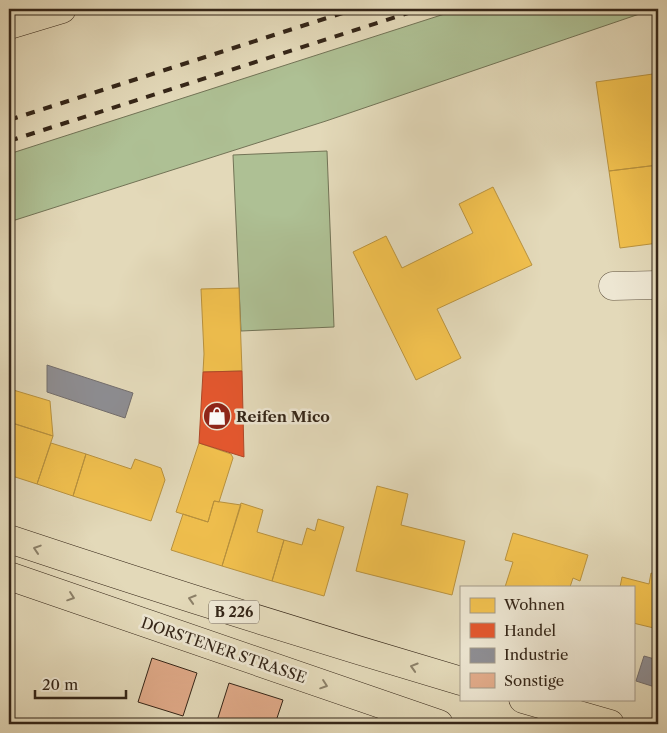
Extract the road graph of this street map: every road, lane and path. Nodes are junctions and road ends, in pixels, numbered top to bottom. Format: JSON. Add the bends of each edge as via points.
{"nodes":[{"id":1,"x":62,"y":9,"type":"edge"},
{"id":2,"x":9,"y":25,"type":"edge"},
{"id":3,"x":658,"y":285,"type":"edge"},
{"id":4,"x":613,"y":286,"type":"dead end"},
{"id":5,"x":9,"y":539,"type":"edge"},
{"id":6,"x":9,"y":576,"type":"edge"},
{"id":7,"x":460,"y":681,"type":"edge"},
{"id":8,"x":526,"y":700,"type":"edge"},
{"id":9,"x":439,"y":724,"type":"edge"},
{"id":10,"x":610,"y":724,"type":"edge"}],
"edges":[{"from":1,"to":2,"type":"main road"},
{"from":3,"to":4,"type":"lane"},
{"from":7,"to":5,"type":"main road","number":"B 226","one_way":true,"via":[[289,630]]},
{"from":6,"to":9,"type":"main road","name":"DORSTENER STRASSE","number":"B 226","one_way":true},
{"from":8,"to":10,"type":"main road"}]}
